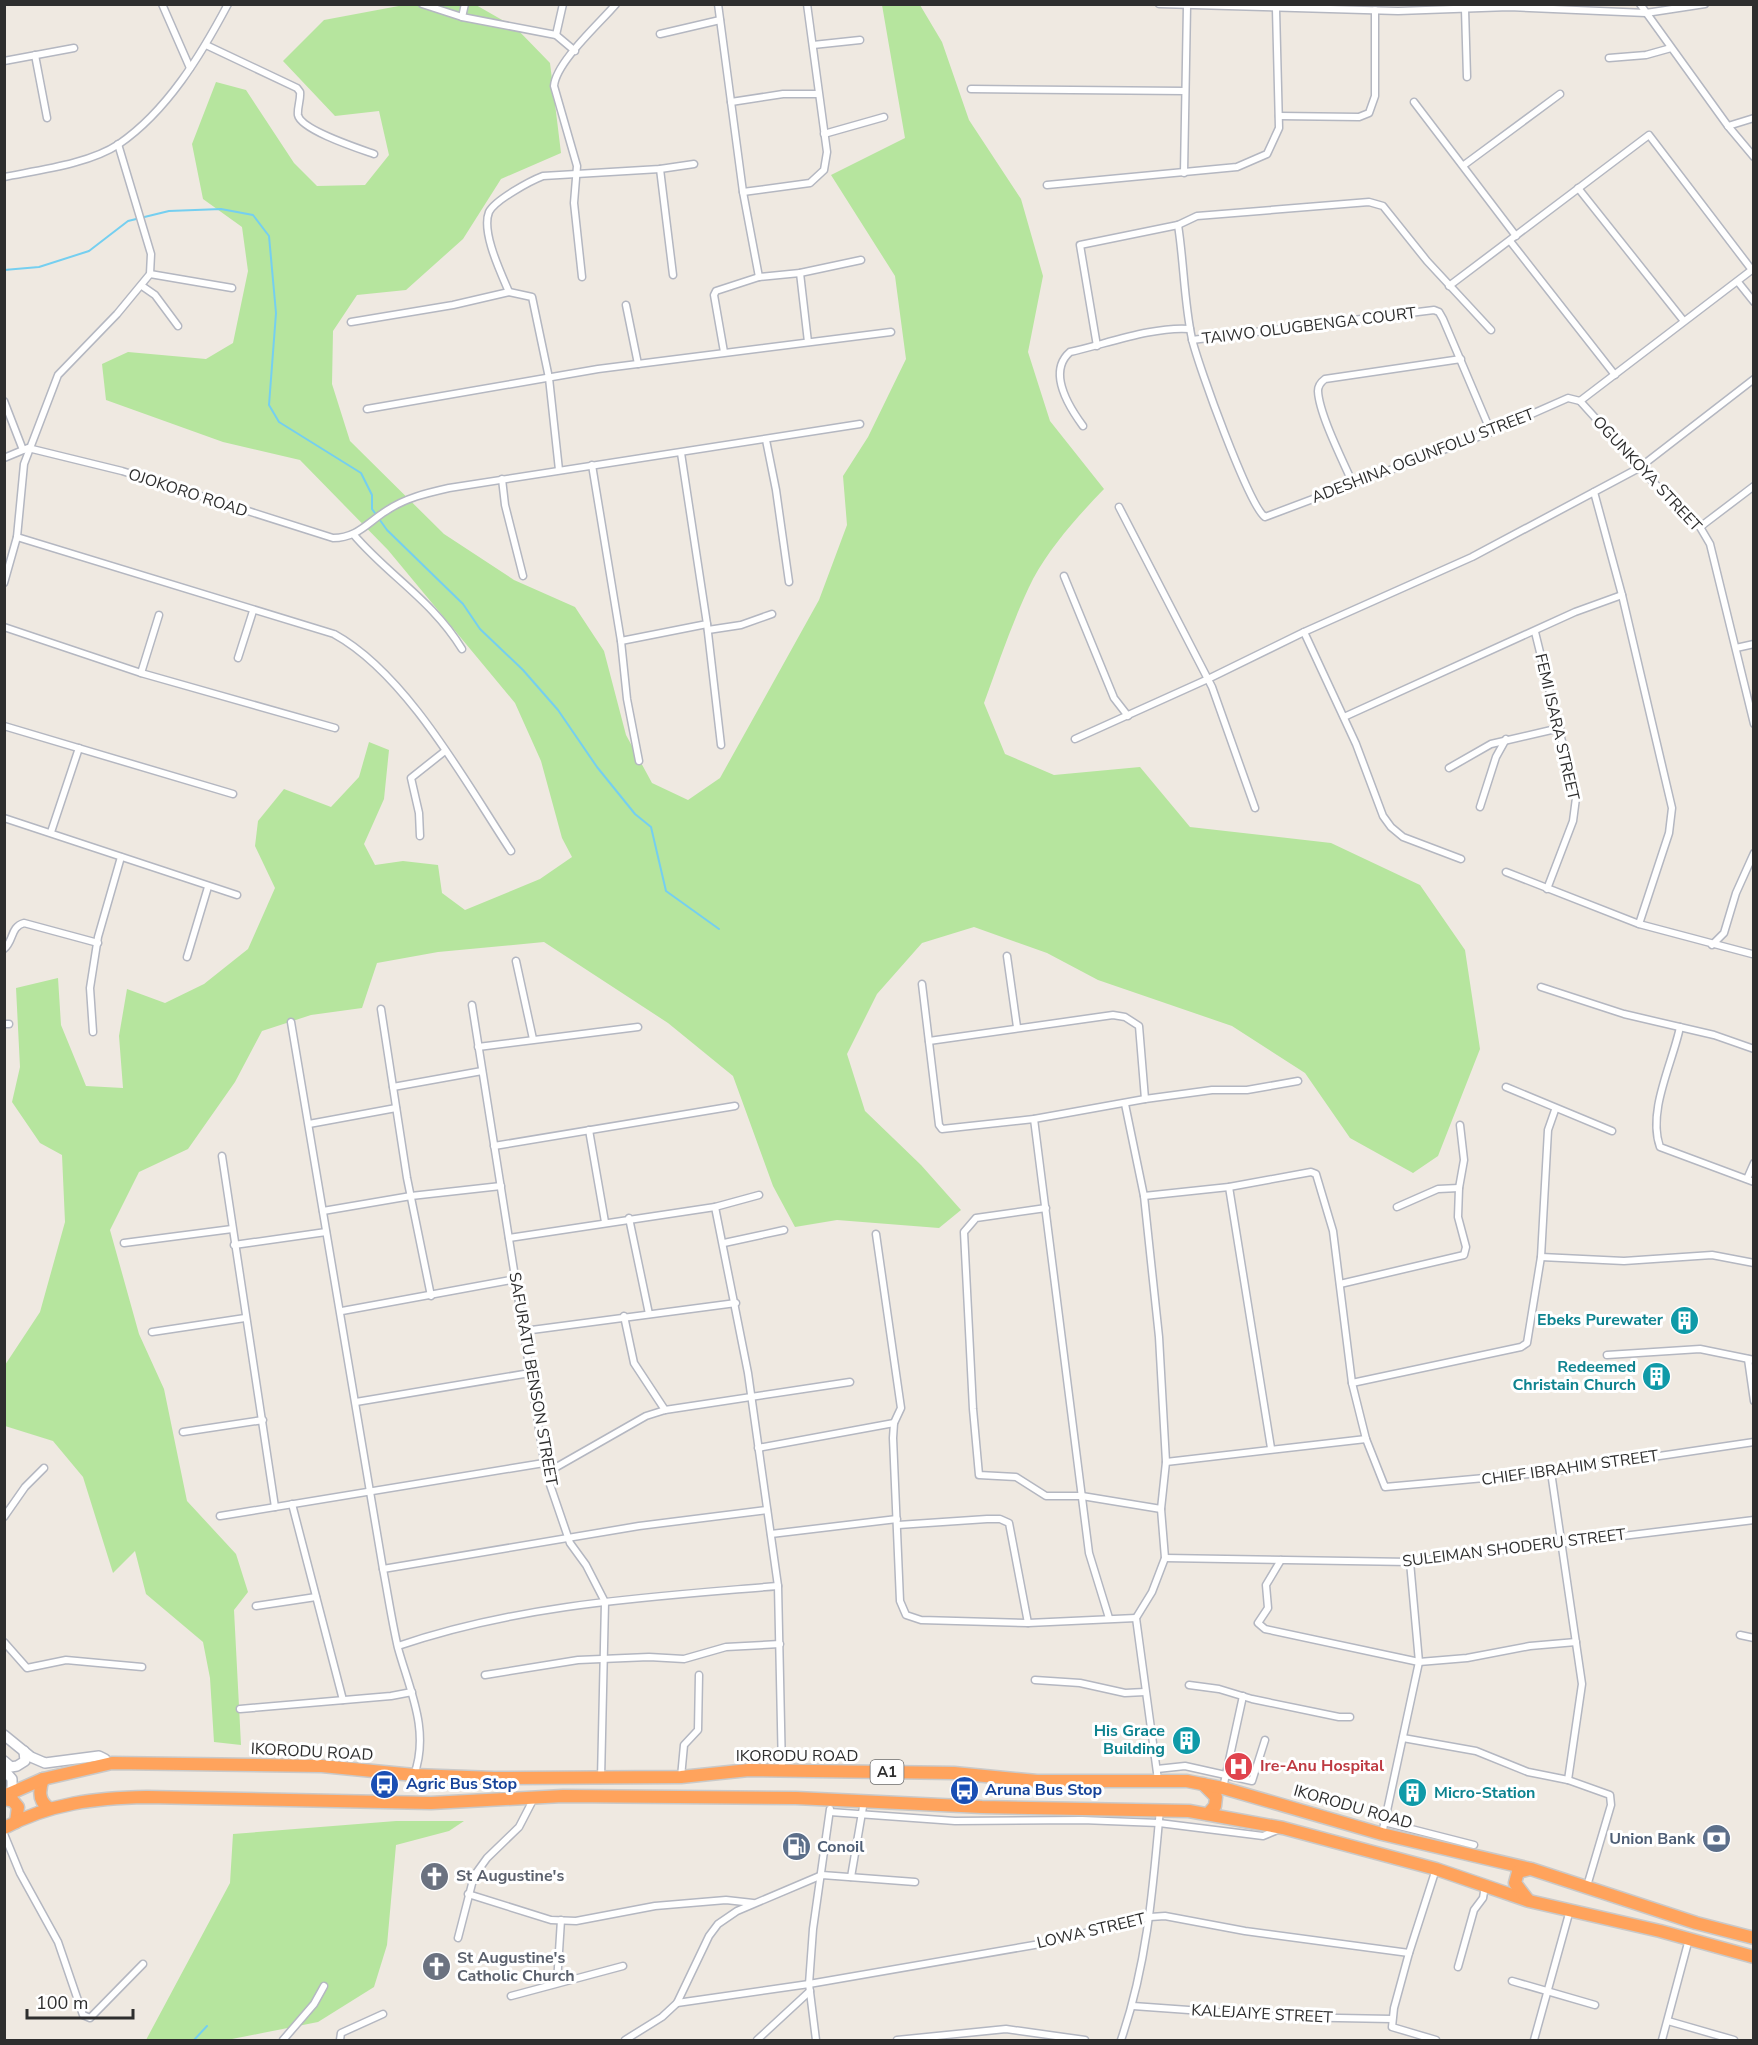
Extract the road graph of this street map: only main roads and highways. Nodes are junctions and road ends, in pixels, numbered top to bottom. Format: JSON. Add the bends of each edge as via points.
{"nodes":[{"id":1,"x":43,"y":1779,"type":"junction"},
{"id":2,"x":1202,"y":1784,"type":"junction"},
{"id":3,"x":7,"y":1796,"type":"edge"},
{"id":4,"x":49,"y":1808,"type":"junction"},
{"id":5,"x":1208,"y":1814,"type":"junction"},
{"id":6,"x":10,"y":1825,"type":"edge"},
{"id":7,"x":1531,"y":1869,"type":"junction"},
{"id":8,"x":1529,"y":1901,"type":"junction"},
{"id":9,"x":1754,"y":1938,"type":"edge"},
{"id":10,"x":1754,"y":1957,"type":"edge"}],
"edges":[{"from":1,"to":2,"type":"highway","name":"IKORODU ROAD","number":"A1","via":[[107,1764],[322,1766],[414,1775],[601,1779],[749,1770],[954,1773],[1037,1780],[1158,1774]]},
{"from":1,"to":3,"type":"highway","name":"IKORODU ROAD","number":"A1"},
{"from":1,"to":4,"type":"highway","via":[[40,1798]]},
{"from":2,"to":5,"type":"highway","via":[[1216,1797]]},
{"from":2,"to":7,"type":"highway","name":"IKORODU ROAD","number":"A1"},
{"from":3,"to":6,"type":"highway","via":[[18,1807]]},
{"from":4,"to":5,"type":"highway","number":"A1","via":[[135,1797],[431,1803],[535,1797],[831,1805],[864,1801],[1160,1809]]},
{"from":4,"to":6,"type":"highway","number":"A1"},
{"from":5,"to":8,"type":"highway","number":"A1","via":[[1283,1828],[1436,1869]]},
{"from":7,"to":8,"type":"highway","via":[[1518,1872],[1515,1883]]},
{"from":7,"to":9,"type":"highway","name":"IKORODU ROAD","number":"A1"},
{"from":8,"to":10,"type":"highway","number":"A1"}]}
